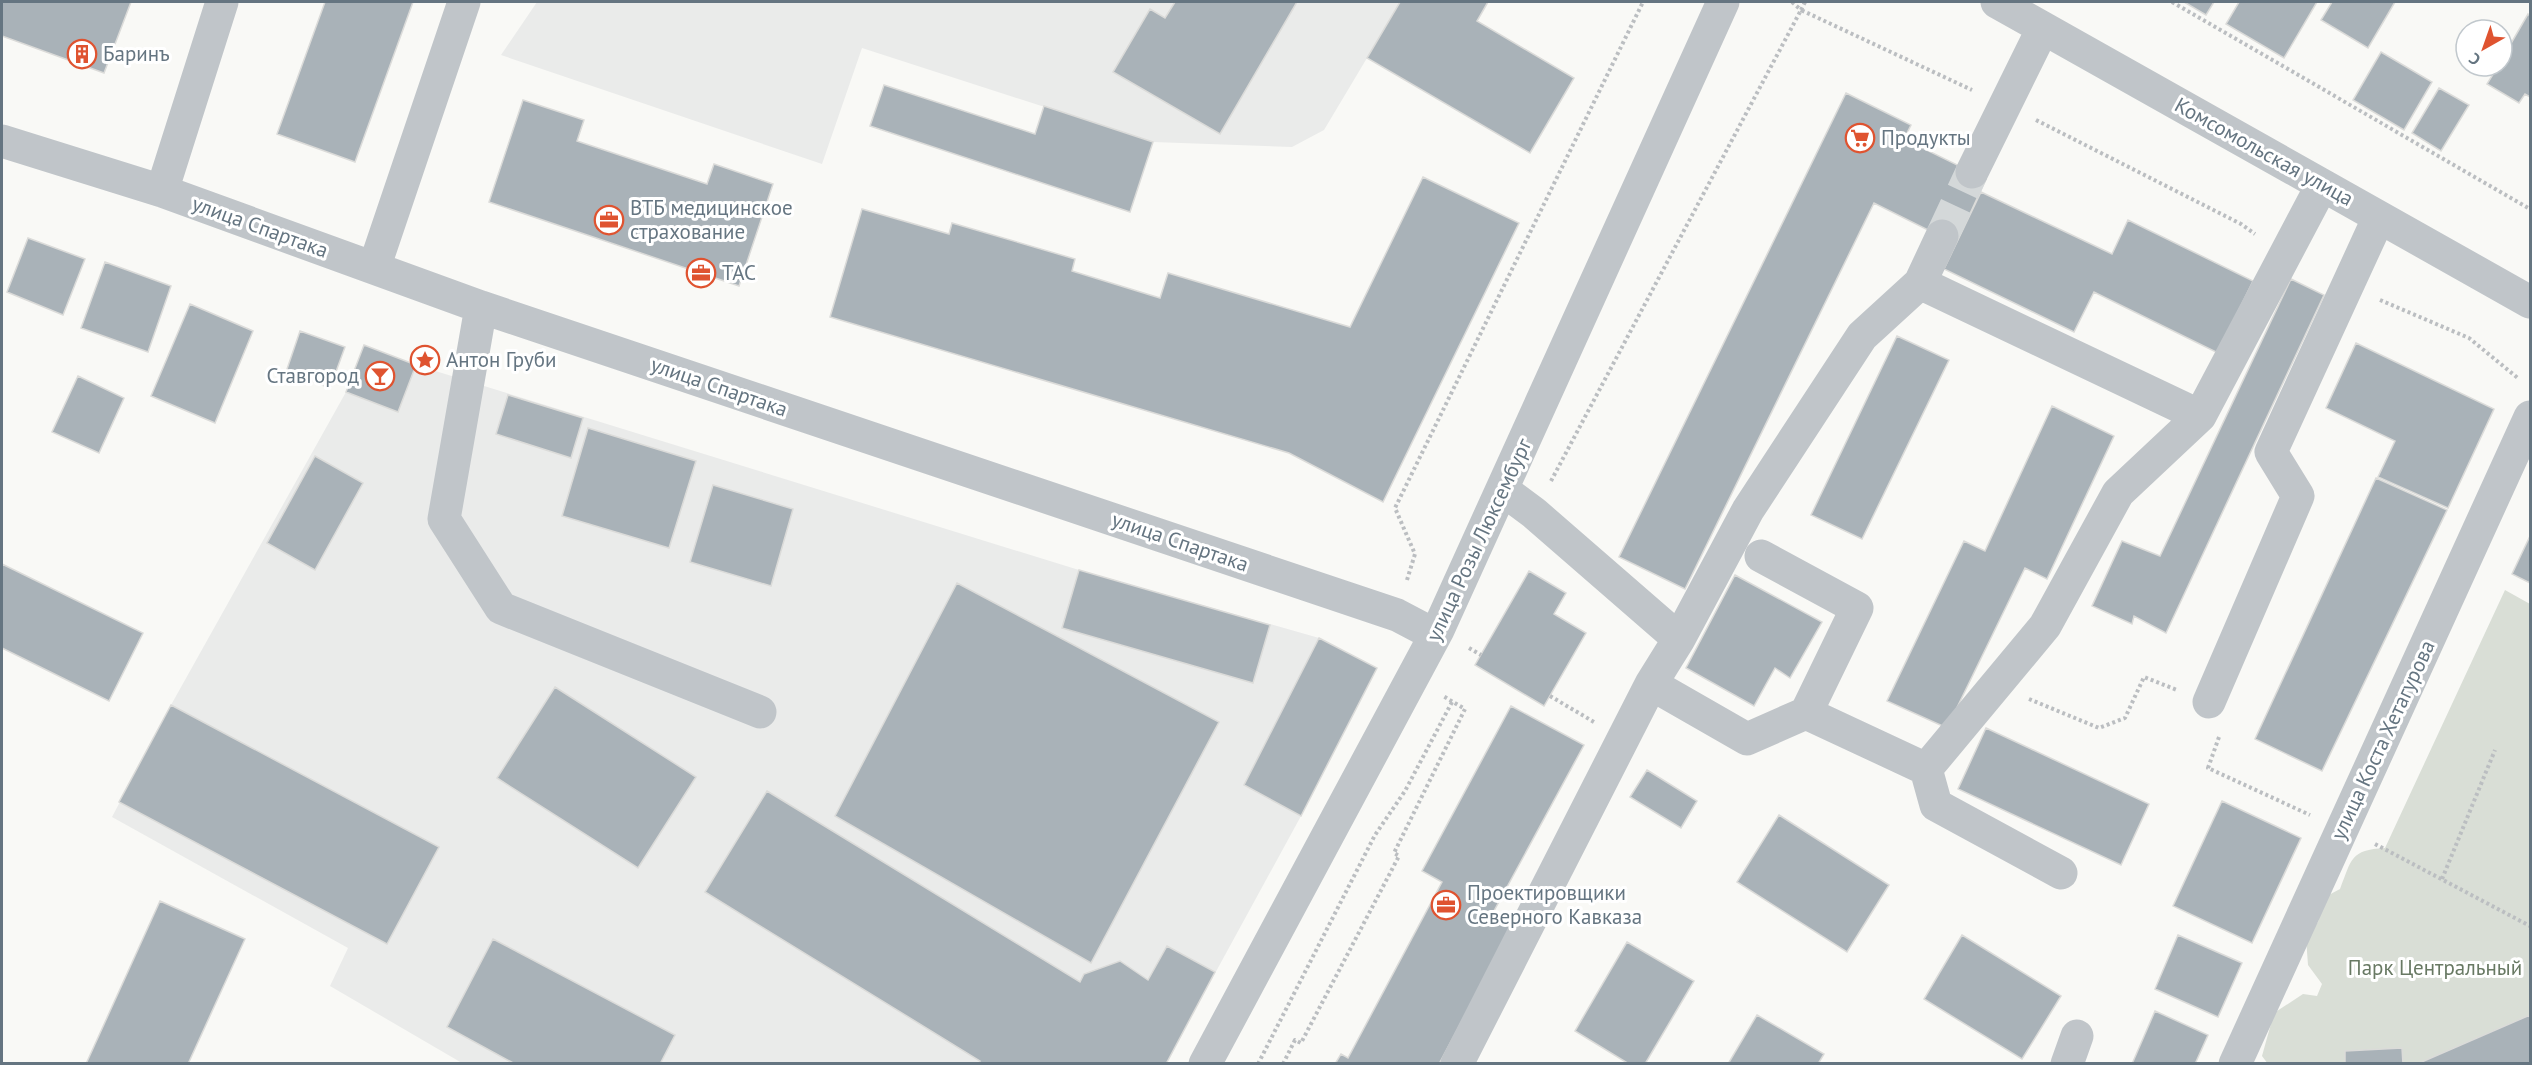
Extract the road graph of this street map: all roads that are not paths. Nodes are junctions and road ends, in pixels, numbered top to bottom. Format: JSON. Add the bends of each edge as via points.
{"nodes":[{"id":1,"x":222,"y":2,"type":"edge"},
{"id":2,"x":465,"y":2,"type":"edge"},
{"id":3,"x":1723,"y":2,"type":"edge"},
{"id":4,"x":1997,"y":2,"type":"edge"},
{"id":5,"x":2043,"y":28,"type":"junction"},
{"id":6,"x":2,"y":141,"type":"edge"},
{"id":7,"x":1972,"y":172,"type":"tunnel mouth"},
{"id":8,"x":2322,"y":185,"type":"junction"},
{"id":9,"x":162,"y":191,"type":"junction"},
{"id":10,"x":2379,"y":217,"type":"junction"},
{"id":11,"x":1942,"y":237,"type":"tunnel mouth"},
{"id":12,"x":374,"y":268,"type":"junction"},
{"id":13,"x":1920,"y":283,"type":"junction"},
{"id":14,"x":2530,"y":302,"type":"edge"},
{"id":15,"x":481,"y":307,"type":"junction"},
{"id":16,"x":2200,"y":416,"type":"junction"},
{"id":17,"x":2530,"y":417,"type":"edge"},
{"id":18,"x":1503,"y":490,"type":"junction"},
{"id":19,"x":1761,"y":556,"type":"dead end"},
{"id":20,"x":1435,"y":635,"type":"junction"},
{"id":21,"x":1679,"y":639,"type":"junction"},
{"id":22,"x":1651,"y":684,"type":"junction"},
{"id":23,"x":2209,"y":702,"type":"road end"},
{"id":24,"x":760,"y":712,"type":"dead end"},
{"id":25,"x":1806,"y":713,"type":"junction"},
{"id":26,"x":1926,"y":769,"type":"junction"},
{"id":27,"x":2061,"y":873,"type":"dead end"},
{"id":28,"x":1204,"y":1064,"type":"edge"},
{"id":29,"x":1457,"y":1064,"type":"edge"},
{"id":30,"x":2235,"y":1064,"type":"edge"}],
"edges":[{"from":1,"to":9,"type":"street"},
{"from":2,"to":12,"type":"street"},
{"from":3,"to":18,"type":"street","name":"улица Розы Люксембург"},
{"from":4,"to":5,"type":"street","name":"Комсомольская улица"},
{"from":5,"to":7,"type":"street"},
{"from":5,"to":8,"type":"street","name":"Комсомольская улица"},
{"from":6,"to":9,"type":"street","name":"улица Спартака"},
{"from":8,"to":10,"type":"street","name":"Комсомольская улица"},
{"from":8,"to":16,"type":"street"},
{"from":9,"to":12,"type":"street","name":"улица Спартака"},
{"from":10,"to":14,"type":"street","name":"Комсомольская улица"},
{"from":10,"to":23,"type":"street","via":[[2271,452],[2298,496]]},
{"from":11,"to":13,"type":"street"},
{"from":12,"to":15,"type":"street","name":"улица Спартака"},
{"from":13,"to":16,"type":"street"},
{"from":13,"to":21,"type":"street","via":[[1862,336],[1748,510]]},
{"from":15,"to":20,"type":"street","name":"улица Спартака","via":[[1397,615]]},
{"from":15,"to":24,"type":"street","via":[[444,519],[501,608]]},
{"from":16,"to":26,"type":"street","via":[[2118,493],[2045,626]]},
{"from":17,"to":30,"type":"street","name":"улица Коста Хетагурова"},
{"from":18,"to":20,"type":"street","name":"улица Розы Люксембург"},
{"from":18,"to":21,"type":"street"},
{"from":19,"to":25,"type":"street","via":[[1857,608]]},
{"from":20,"to":28,"type":"street","name":"улица Розы Люксембург"},
{"from":21,"to":22,"type":"street"},
{"from":22,"to":25,"type":"street","via":[[1747,739]]},
{"from":22,"to":29,"type":"street"},
{"from":25,"to":26,"type":"street"},
{"from":26,"to":27,"type":"street","via":[[1936,805]]}]}
